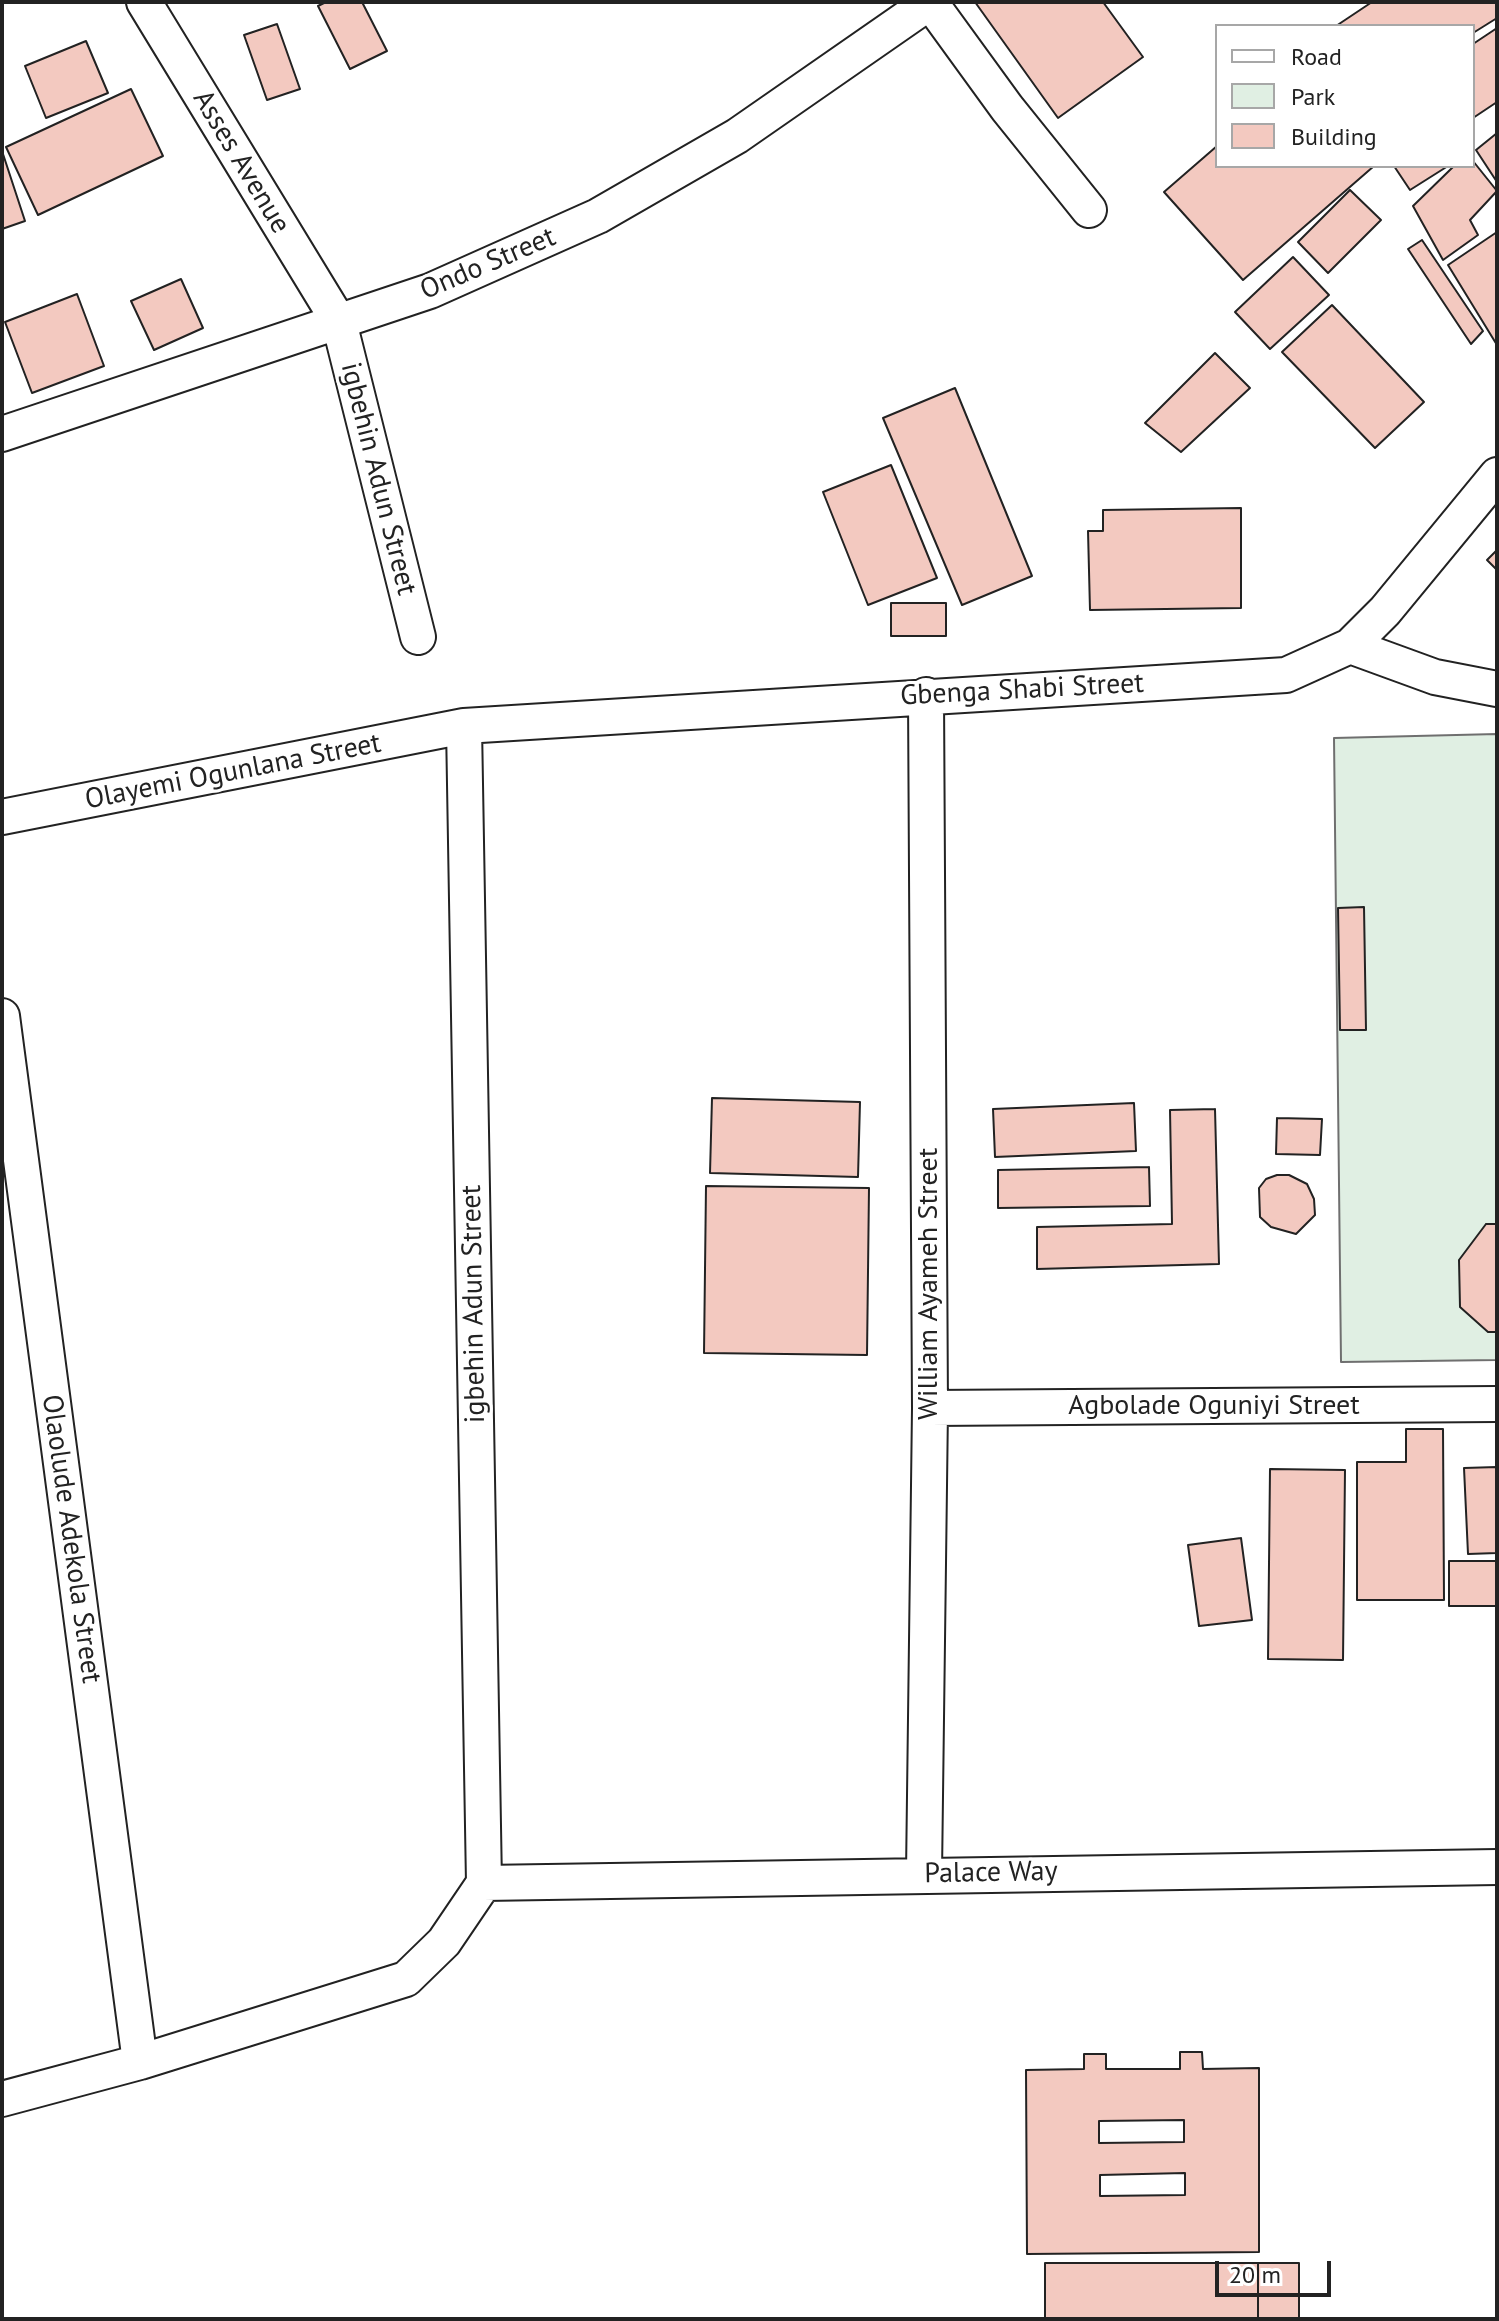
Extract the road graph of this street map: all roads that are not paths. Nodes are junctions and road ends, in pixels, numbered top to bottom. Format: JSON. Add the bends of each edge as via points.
{"nodes":[{"id":1,"x":144,"y":2,"type":"edge"},
{"id":2,"x":930,"y":2,"type":"edge"},
{"id":3,"x":1089,"y":210,"type":"dead end"},
{"id":4,"x":339,"y":322,"type":"junction"},
{"id":5,"x":2,"y":434,"type":"edge"},
{"id":6,"x":1497,"y":475,"type":"edge"},
{"id":7,"x":418,"y":637,"type":"dead end"},
{"id":8,"x":1350,"y":646,"type":"junction"},
{"id":9,"x":1497,"y":689,"type":"edge"},
{"id":10,"x":926,"y":695,"type":"junction"},
{"id":11,"x":464,"y":726,"type":"junction"},
{"id":12,"x":2,"y":817,"type":"edge"},
{"id":13,"x":2,"y":1016,"type":"edge"},
{"id":14,"x":1497,"y":1404,"type":"edge"},
{"id":15,"x":930,"y":1408,"type":"junction"},
{"id":16,"x":1497,"y":1867,"type":"edge"},
{"id":17,"x":924,"y":1873,"type":"junction"},
{"id":18,"x":484,"y":1883,"type":"junction"},
{"id":19,"x":140,"y":2062,"type":"junction"},
{"id":20,"x":2,"y":2099,"type":"edge"}],
"edges":[{"from":1,"to":4,"type":"street","name":"Asses Avenue"},
{"from":2,"to":3,"type":"street"},
{"from":2,"to":4,"type":"street","name":"Ondo Street","via":[[737,136],[598,216],[430,291]]},
{"from":4,"to":5,"type":"street","name":"Ondo Street"},
{"from":4,"to":7,"type":"street","name":"igbehin Adun Street"},
{"from":6,"to":8,"type":"street","name":"Gbenga Shabi Street"},
{"from":8,"to":9,"type":"street","via":[[1435,677]]},
{"from":8,"to":10,"type":"street","name":"Gbenga Shabi Street","via":[[1286,675]]},
{"from":10,"to":11,"type":"street","name":"Gbenga Shabi Street"},
{"from":10,"to":15,"type":"street","name":"William Ayameh Street"},
{"from":11,"to":12,"type":"street","name":"Olayemi Ogunlana Street"},
{"from":11,"to":18,"type":"street","name":"igbehin Adun Street"},
{"from":13,"to":19,"type":"street","name":"Olaolude Adekola Street"},
{"from":14,"to":15,"type":"street","name":"Agbolade Oguniyi Street"},
{"from":15,"to":17,"type":"street","name":"William Ayameh Street"},
{"from":16,"to":17,"type":"street","name":"Palace Way"},
{"from":17,"to":18,"type":"street","name":"Palace Way"},
{"from":18,"to":19,"type":"street","via":[[444,1942],[406,1979]]},
{"from":19,"to":20,"type":"street"}]}
